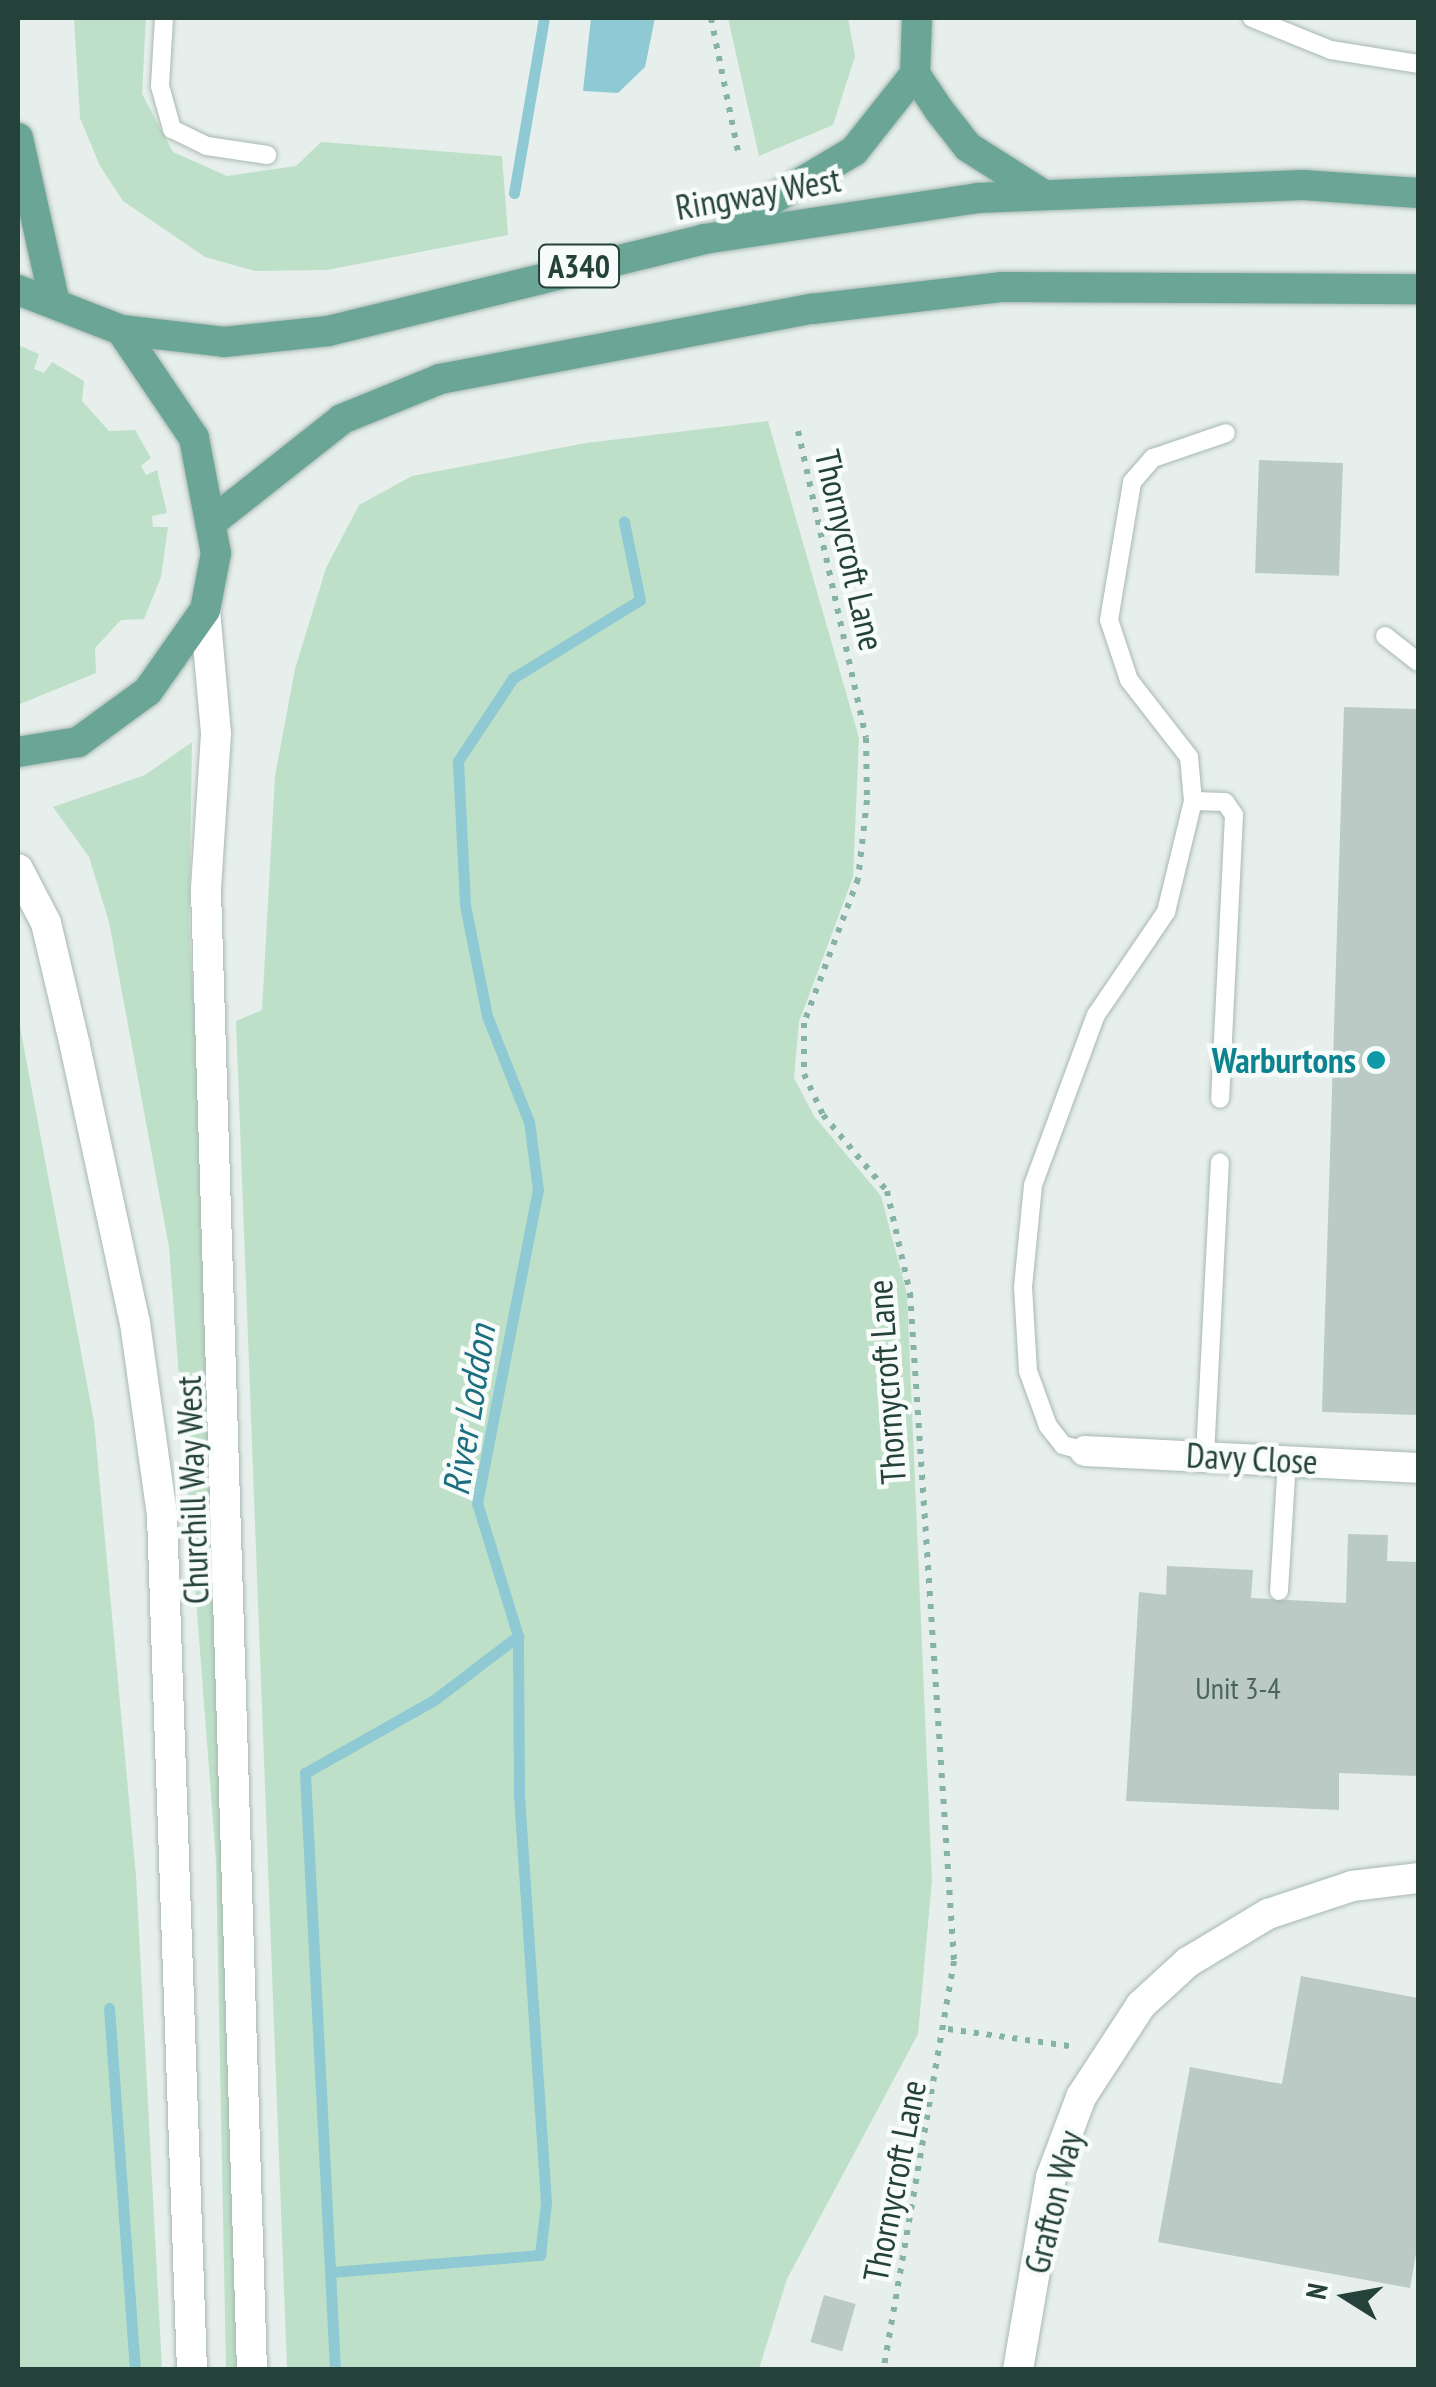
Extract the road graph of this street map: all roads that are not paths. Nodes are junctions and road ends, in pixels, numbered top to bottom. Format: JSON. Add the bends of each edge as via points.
{"nodes":[{"id":1,"x":164,"y":18,"type":"edge"},
{"id":2,"x":917,"y":18,"type":"edge"},
{"id":3,"x":1252,"y":18,"type":"edge"},
{"id":4,"x":1418,"y":64,"type":"edge"},
{"id":5,"x":915,"y":74,"type":"junction"},
{"id":6,"x":18,"y":138,"type":"edge"},
{"id":7,"x":267,"y":155,"type":"dead end"},
{"id":8,"x":1039,"y":192,"type":"junction"},
{"id":9,"x":1418,"y":193,"type":"edge"},
{"id":10,"x":704,"y":239,"type":"junction"},
{"id":11,"x":1418,"y":289,"type":"edge"},
{"id":12,"x":18,"y":290,"type":"edge"},
{"id":13,"x":55,"y":303,"type":"junction"},
{"id":14,"x":122,"y":330,"type":"junction"},
{"id":15,"x":1226,"y":433,"type":"dead end"},
{"id":16,"x":213,"y":521,"type":"junction"},
{"id":17,"x":205,"y":610,"type":"junction"},
{"id":18,"x":1384,"y":636,"type":"dead end"},
{"id":19,"x":1418,"y":662,"type":"edge"},
{"id":20,"x":18,"y":752,"type":"edge"},
{"id":21,"x":1193,"y":801,"type":"junction"},
{"id":22,"x":18,"y":870,"type":"edge"},
{"id":23,"x":1220,"y":1100,"type":"dead end"},
{"id":24,"x":1220,"y":1162,"type":"dead end"},
{"id":25,"x":1085,"y":1451,"type":"joint"},
{"id":26,"x":1206,"y":1456,"type":"junction"},
{"id":27,"x":1288,"y":1459,"type":"junction"},
{"id":28,"x":1418,"y":1468,"type":"edge"},
{"id":29,"x":1279,"y":1591,"type":"dead end"},
{"id":30,"x":1418,"y":1878,"type":"edge"},
{"id":31,"x":192,"y":2370,"type":"edge"},
{"id":32,"x":252,"y":2370,"type":"edge"},
{"id":33,"x":1018,"y":2370,"type":"edge"}],
"edges":[{"from":1,"to":7,"type":"lane","via":[[160,86],[172,128],[207,146]]},
{"from":2,"to":5,"type":"main road"},
{"from":3,"to":4,"type":"lane","via":[[1330,50]]},
{"from":5,"to":8,"type":"main road","via":[[968,147]]},
{"from":5,"to":10,"type":"main road","via":[[854,151]]},
{"from":6,"to":13,"type":"main road"},
{"from":8,"to":9,"type":"main road","name":"Ringway West","number":"A340","via":[[1303,185]]},
{"from":8,"to":10,"type":"main road","name":"Ringway West","number":"A340"},
{"from":10,"to":14,"type":"main road","name":"Ringway West","number":"A340","via":[[328,330],[224,342]]},
{"from":11,"to":16,"type":"main road","via":[[1001,287],[812,309],[440,379],[342,419]]},
{"from":12,"to":13,"type":"main road","name":"Ringway West"},
{"from":13,"to":14,"type":"main road","name":"Ringway West"},
{"from":14,"to":16,"type":"main road","via":[[182,412]]},
{"from":15,"to":21,"type":"lane","via":[[1153,458],[1132,482],[1109,620],[1129,680],[1189,757]]},
{"from":16,"to":17,"type":"main road"},
{"from":17,"to":20,"type":"main road","via":[[148,690],[78,742]]},
{"from":17,"to":32,"type":"main road","name":"Churchill Way West","via":[[216,734],[206,890]]},
{"from":18,"to":19,"type":"lane"},
{"from":21,"to":23,"type":"lane","via":[[1225,802],[1234,815]]},
{"from":21,"to":25,"type":"lane","via":[[1166,912],[1096,1015],[1033,1184],[1022,1287],[1028,1371],[1048,1426],[1063,1445]]},
{"from":22,"to":31,"type":"main road","name":"Churchill Way West","via":[[46,923],[75,1046],[135,1323],[162,1516]]},
{"from":24,"to":26,"type":"lane"},
{"from":25,"to":26,"type":"main road","name":"Davy Close"},
{"from":26,"to":27,"type":"main road","name":"Davy Close"},
{"from":27,"to":28,"type":"main road","name":"Davy Close"},
{"from":27,"to":29,"type":"lane"},
{"from":30,"to":33,"type":"main road","name":"Grafton Way","via":[[1352,1886],[1268,1914],[1188,1962],[1141,2006],[1081,2097],[1051,2177]]}]}
